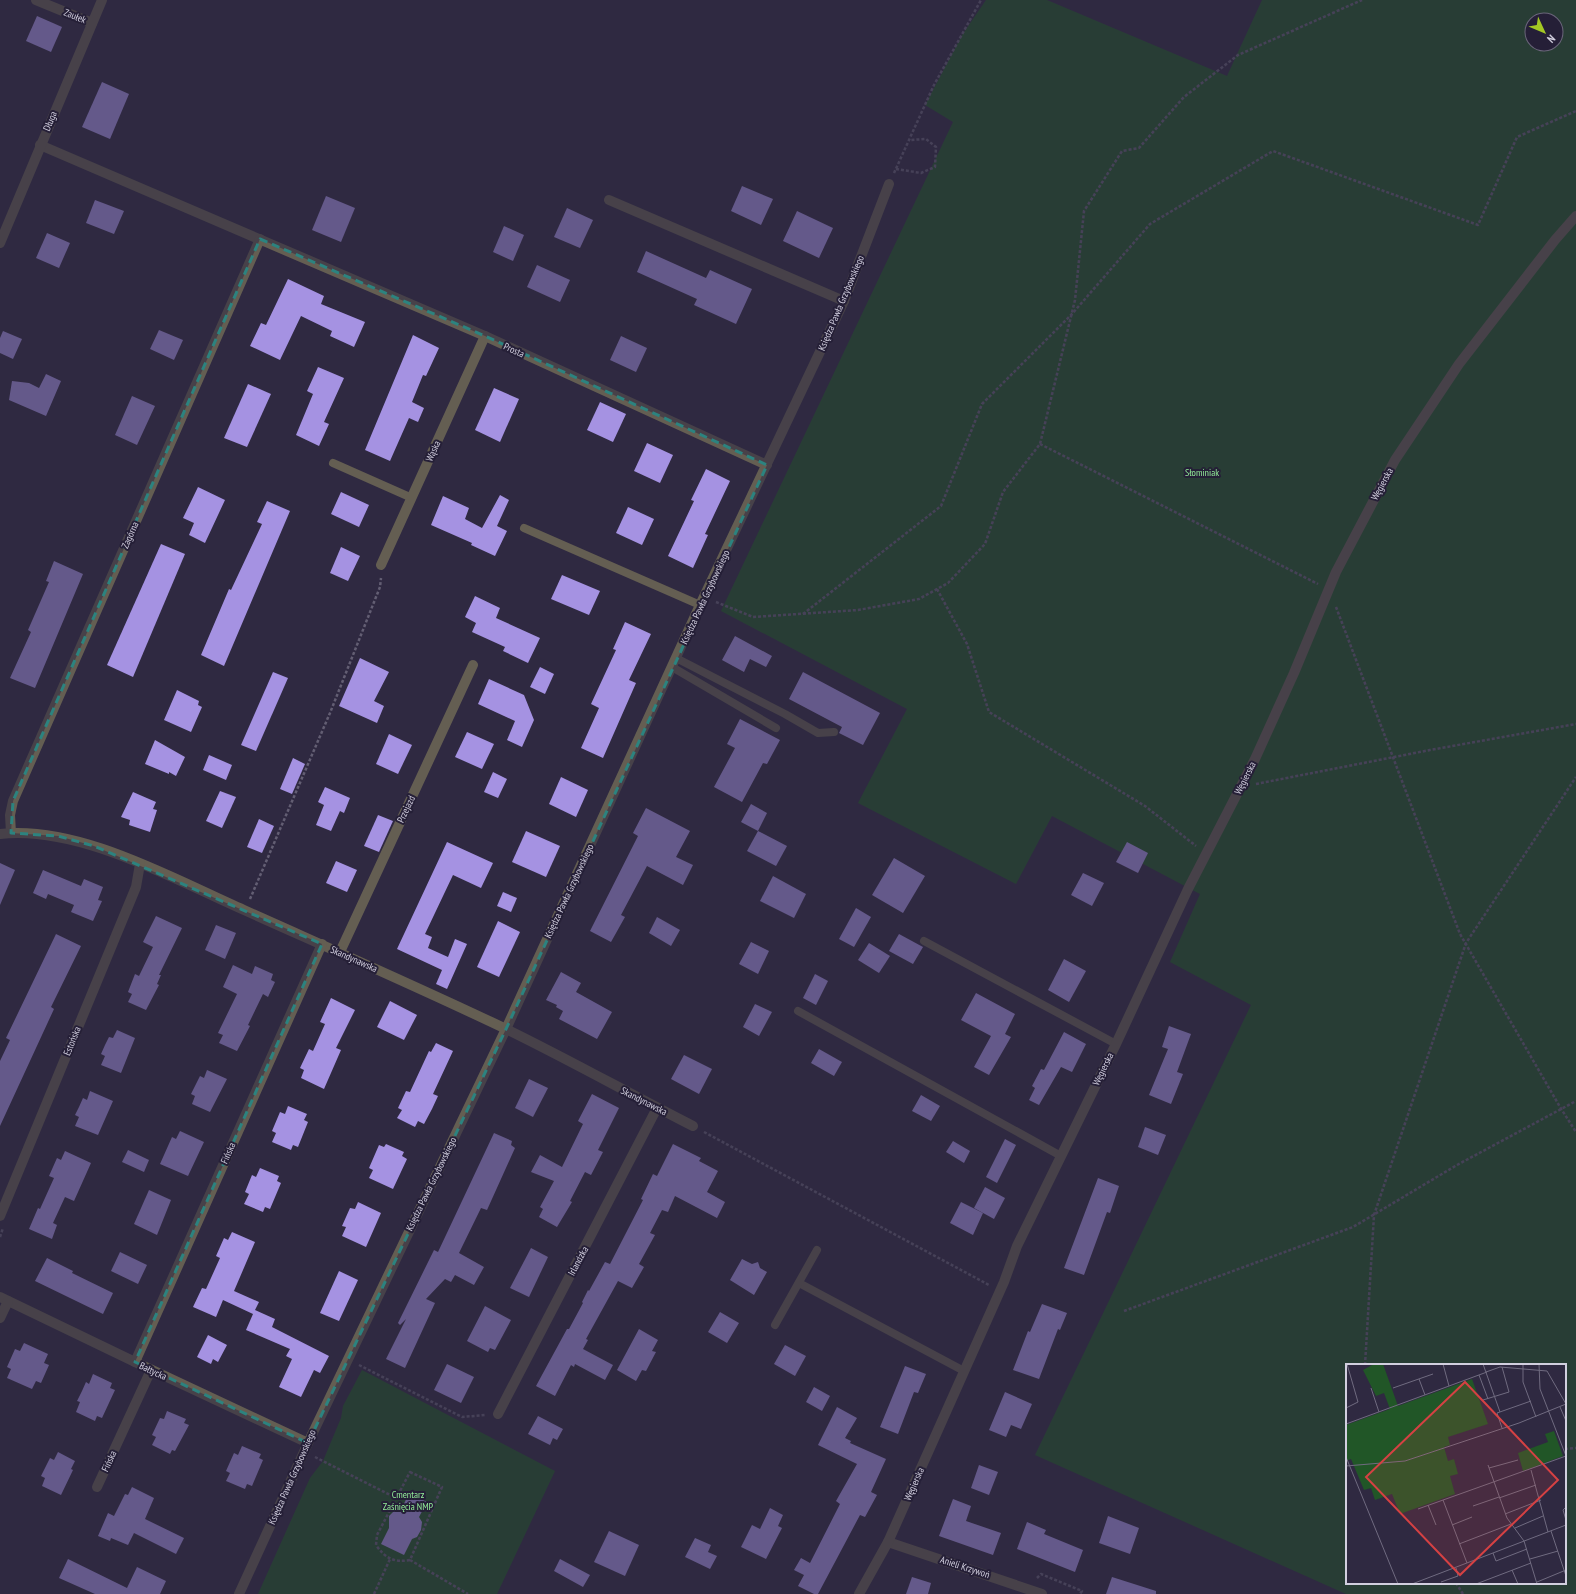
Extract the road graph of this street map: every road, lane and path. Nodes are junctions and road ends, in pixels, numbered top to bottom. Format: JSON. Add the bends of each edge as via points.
{"nodes":[{"id":1,"x":36,"y":0,"type":"edge"},
{"id":2,"x":102,"y":0,"type":"edge"},
{"id":3,"x":981,"y":0,"type":"edge"},
{"id":4,"x":1362,"y":0,"type":"edge"},
{"id":5,"x":92,"y":23,"type":"junction"},
{"id":6,"x":1576,"y":111,"type":"edge"},
{"id":7,"x":910,"y":140,"type":"dead end"},
{"id":8,"x":40,"y":145,"type":"junction"},
{"id":9,"x":896,"y":169,"type":"junction"},
{"id":10,"x":889,"y":184,"type":"joint"},
{"id":11,"x":609,"y":200,"type":"dead end"},
{"id":12,"x":1576,"y":216,"type":"edge"},
{"id":13,"x":260,"y":239,"type":"junction"},
{"id":14,"x":0,"y":243,"type":"edge"},
{"id":15,"x":844,"y":301,"type":"junction"},
{"id":16,"x":1072,"y":314,"type":"junction"},
{"id":17,"x":485,"y":336,"type":"junction"},
{"id":18,"x":1040,"y":444,"type":"junction"},
{"id":19,"x":333,"y":463,"type":"dead end"},
{"id":20,"x":767,"y":465,"type":"junction"},
{"id":21,"x":412,"y":498,"type":"junction"},
{"id":22,"x":524,"y":528,"type":"dead end"},
{"id":23,"x":382,"y":566,"type":"joint"},
{"id":24,"x":936,"y":589,"type":"junction"},
{"id":25,"x":1329,"y":589,"type":"junction"},
{"id":26,"x":702,"y":601,"type":"junction"},
{"id":27,"x":803,"y":614,"type":"junction"},
{"id":28,"x":674,"y":663,"type":"junction"},
{"id":29,"x":473,"y":665,"type":"dead end"},
{"id":30,"x":1576,"y":724,"type":"edge"},
{"id":31,"x":776,"y":728,"type":"dead end"},
{"id":32,"x":834,"y":732,"type":"dead end"},
{"id":33,"x":1393,"y":758,"type":"junction"},
{"id":34,"x":1576,"y":777,"type":"edge"},
{"id":35,"x":1240,"y":788,"type":"junction"},
{"id":36,"x":11,"y":833,"type":"junction"},
{"id":37,"x":0,"y":834,"type":"edge"},
{"id":38,"x":1206,"y":854,"type":"junction"},
{"id":39,"x":140,"y":864,"type":"junction"},
{"id":40,"x":245,"y":910,"type":"junction"},
{"id":41,"x":924,"y":941,"type":"dead end"},
{"id":42,"x":1466,"y":943,"type":"junction"},
{"id":43,"x":322,"y":944,"type":"junction"},
{"id":44,"x":340,"y":952,"type":"junction"},
{"id":45,"x":798,"y":1011,"type":"dead end"},
{"id":46,"x":506,"y":1029,"type":"junction"},
{"id":47,"x":1116,"y":1044,"type":"junction"},
{"id":48,"x":1576,"y":1101,"type":"edge"},
{"id":49,"x":657,"y":1108,"type":"junction"},
{"id":50,"x":1561,"y":1109,"type":"junction"},
{"id":51,"x":693,"y":1126,"type":"joint"},
{"id":52,"x":1576,"y":1132,"type":"edge"},
{"id":53,"x":1061,"y":1156,"type":"junction"},
{"id":54,"x":1374,"y":1215,"type":"junction"},
{"id":55,"x":3,"y":1220,"type":"edge"},
{"id":56,"x":0,"y":1237,"type":"edge"},
{"id":57,"x":817,"y":1250,"type":"dead end"},
{"id":58,"x":799,"y":1282,"type":"junction"},
{"id":59,"x":1000,"y":1291,"type":"junction"},
{"id":60,"x":4,"y":1299,"type":"edge"},
{"id":61,"x":1124,"y":1311,"type":"dead end"},
{"id":62,"x":0,"y":1318,"type":"edge"},
{"id":63,"x":775,"y":1325,"type":"dead end"},
{"id":64,"x":347,"y":1359,"type":"junction"},
{"id":65,"x":135,"y":1362,"type":"junction"},
{"id":66,"x":1365,"y":1364,"type":"edge"},
{"id":67,"x":151,"y":1370,"type":"junction"},
{"id":68,"x":964,"y":1371,"type":"junction"},
{"id":69,"x":498,"y":1414,"type":"joint"},
{"id":70,"x":308,"y":1443,"type":"junction"},
{"id":71,"x":1576,"y":1448,"type":"edge"},
{"id":72,"x":1566,"y":1449,"type":"edge"},
{"id":73,"x":323,"y":1460,"type":"dead end"},
{"id":74,"x":97,"y":1487,"type":"dead end"},
{"id":75,"x":397,"y":1498,"type":"junction"},
{"id":76,"x":888,"y":1542,"type":"junction"},
{"id":77,"x":390,"y":1559,"type":"junction"},
{"id":78,"x":410,"y":1560,"type":"junction"},
{"id":79,"x":1032,"y":1581,"type":"dead end"},
{"id":80,"x":1457,"y":1584,"type":"edge"},
{"id":81,"x":240,"y":1594,"type":"edge"},
{"id":82,"x":374,"y":1594,"type":"edge"},
{"id":83,"x":468,"y":1594,"type":"edge"},
{"id":84,"x":859,"y":1594,"type":"edge"},
{"id":85,"x":1042,"y":1594,"type":"edge"},
{"id":86,"x":1080,"y":1594,"type":"edge"},
{"id":87,"x":1463,"y":1594,"type":"edge"}],
"edges":[{"from":1,"to":5,"type":"street","name":"Zaułek"},
{"from":2,"to":5,"type":"street","name":"Długa"},
{"from":3,"to":9,"type":"path","via":[[934,85]]},
{"from":4,"to":16,"type":"path","via":[[1238,55],[1184,97],[1139,148],[1122,151],[1084,211]]},
{"from":5,"to":8,"type":"street","name":"Długa"},
{"from":6,"to":16,"type":"path","via":[[1517,137],[1478,225],[1273,151],[1150,224]]},
{"from":7,"to":9,"type":"path","via":[[926,139],[936,147],[936,167],[921,173]]},
{"from":8,"to":13,"type":"street","name":"Prosta"},
{"from":8,"to":14,"type":"street","name":"Długa"},
{"from":9,"to":10,"type":"path"},
{"from":10,"to":15,"type":"street","name":"Księdza Pawła Grzybowskiego"},
{"from":11,"to":15,"type":"street"},
{"from":12,"to":25,"type":"street","name":"Węgierska","via":[[1459,364],[1395,460]]},
{"from":13,"to":17,"type":"street","name":"Prosta"},
{"from":13,"to":36,"type":"street","name":"Zagórna","via":[[13,801],[10,815]]},
{"from":15,"to":20,"type":"street","name":"Księdza Pawła Grzybowskiego"},
{"from":16,"to":18,"type":"path"},
{"from":16,"to":27,"type":"path","via":[[982,404],[940,506]]},
{"from":17,"to":20,"type":"street","name":"Prosta"},
{"from":17,"to":21,"type":"street","name":"Wąska"},
{"from":18,"to":24,"type":"path","via":[[1003,492],[985,544],[948,582]]},
{"from":18,"to":25,"type":"path"},
{"from":19,"to":21,"type":"lane"},
{"from":20,"to":26,"type":"street","name":"Księdza Pawła Grzybowskiego"},
{"from":21,"to":23,"type":"street","name":"Wąska"},
{"from":22,"to":26,"type":"lane"},
{"from":23,"to":40,"type":"path","via":[[380,587],[330,713]]},
{"from":24,"to":27,"type":"path","via":[[919,599],[858,610]]},
{"from":24,"to":38,"type":"path","via":[[967,644],[989,712],[1145,806]]},
{"from":25,"to":33,"type":"path"},
{"from":25,"to":35,"type":"street","name":"Węgierska","via":[[1294,673]]},
{"from":26,"to":27,"type":"path","via":[[753,617]]},
{"from":26,"to":28,"type":"street","name":"Księdza Pawła Grzybowskiego"},
{"from":28,"to":31,"type":"lane"},
{"from":28,"to":32,"type":"lane","via":[[785,714],[818,733]]},
{"from":28,"to":46,"type":"street","name":"Księdza Pawła Grzybowskiego"},
{"from":29,"to":44,"type":"street","name":"Przejazd"},
{"from":30,"to":33,"type":"path"},
{"from":33,"to":35,"type":"path"},
{"from":33,"to":42,"type":"path"},
{"from":34,"to":42,"type":"path"},
{"from":35,"to":38,"type":"street","name":"Węgierska"},
{"from":36,"to":37,"type":"street","name":"Skandynawska"},
{"from":36,"to":39,"type":"street","name":"Skandynawska","via":[[58,836],[94,846]]},
{"from":38,"to":47,"type":"street","name":"Węgierska"},
{"from":39,"to":40,"type":"street","name":"Skandynawska"},
{"from":39,"to":55,"type":"street","name":"Estońska","via":[[136,887]]},
{"from":40,"to":43,"type":"street","name":"Skandynawska"},
{"from":41,"to":47,"type":"lane"},
{"from":42,"to":50,"type":"path"},
{"from":42,"to":54,"type":"path"},
{"from":43,"to":44,"type":"street","name":"Skandynawska"},
{"from":43,"to":65,"type":"street","name":"Fińska"},
{"from":44,"to":46,"type":"street","name":"Skandynawska"},
{"from":45,"to":53,"type":"lane"},
{"from":46,"to":49,"type":"street","name":"Skandynawska"},
{"from":46,"to":64,"type":"street","name":"Księdza Pawła Grzybowskiego"},
{"from":47,"to":53,"type":"street","name":"Węgierska"},
{"from":48,"to":50,"type":"path"},
{"from":49,"to":51,"type":"street","name":"Skandynawska"},
{"from":49,"to":69,"type":"street","name":"Irlandzka"},
{"from":50,"to":52,"type":"path"},
{"from":50,"to":54,"type":"path","via":[[1457,1165]]},
{"from":51,"to":59,"type":"path"},
{"from":53,"to":59,"type":"street","name":"Węgierska","via":[[1017,1246]]},
{"from":54,"to":61,"type":"path","via":[[1353,1227]]},
{"from":54,"to":66,"type":"path"},
{"from":55,"to":56,"type":"path"},
{"from":57,"to":58,"type":"lane"},
{"from":58,"to":63,"type":"lane"},
{"from":58,"to":68,"type":"lane"},
{"from":59,"to":68,"type":"street","name":"Węgierska"},
{"from":60,"to":62,"type":"street"},
{"from":60,"to":65,"type":"street","name":"Bałtycka"},
{"from":64,"to":69,"type":"path","via":[[462,1417]]},
{"from":64,"to":70,"type":"street","name":"Księdza Pawła Grzybowskiego"},
{"from":65,"to":67,"type":"street","name":"Bałtycka"},
{"from":67,"to":70,"type":"street","name":"Bałtycka"},
{"from":67,"to":74,"type":"street","name":"Fińska"},
{"from":68,"to":76,"type":"street","name":"Węgierska"},
{"from":70,"to":81,"type":"street","name":"Księdza Pawła Grzybowskiego"},
{"from":71,"to":72,"type":"path"},
{"from":73,"to":75,"type":"path"},
{"from":75,"to":77,"type":"path","via":[[377,1535],[376,1545],[380,1552]]},
{"from":75,"to":78,"type":"path","via":[[410,1472],[442,1487]]},
{"from":76,"to":84,"type":"street","name":"Węgierska"},
{"from":76,"to":85,"type":"street","name":"Anieli Krzywoń"},
{"from":77,"to":78,"type":"path","via":[[399,1562]]},
{"from":77,"to":82,"type":"path"},
{"from":78,"to":83,"type":"path"},
{"from":79,"to":86,"type":"path","via":[[1041,1574],[1082,1591]]},
{"from":80,"to":87,"type":"path"}]}
